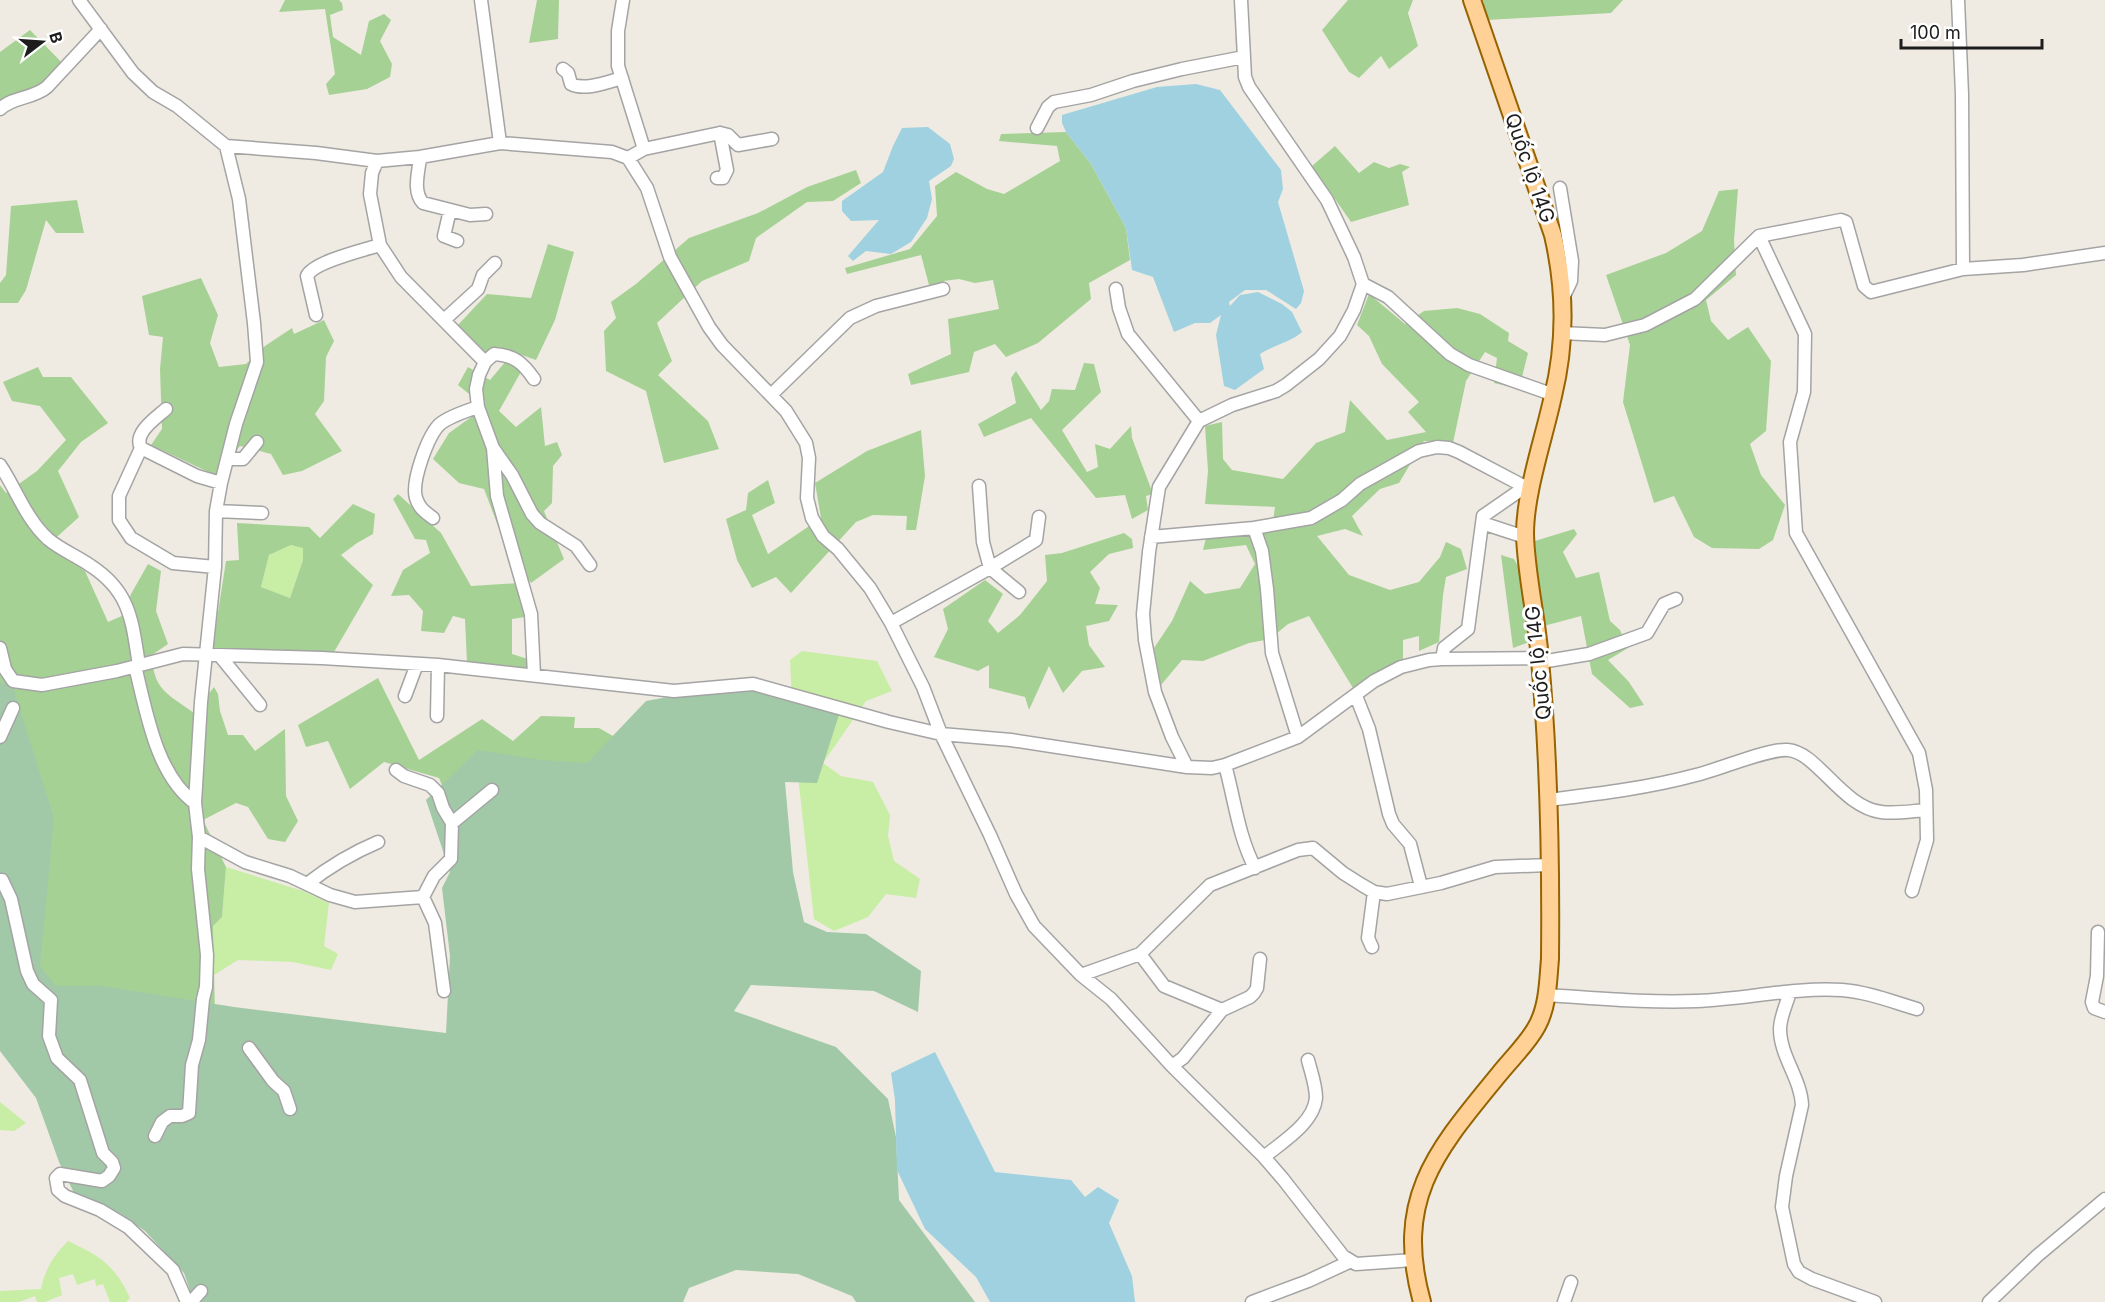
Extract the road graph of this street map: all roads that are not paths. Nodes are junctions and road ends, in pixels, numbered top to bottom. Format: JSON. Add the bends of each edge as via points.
{"nodes":[{"id":1,"x":79,"y":0,"type":"edge"},
{"id":2,"x":481,"y":0,"type":"edge"},
{"id":3,"x":623,"y":0,"type":"edge"},
{"id":4,"x":1241,"y":0,"type":"edge"},
{"id":5,"x":1472,"y":0,"type":"edge"},
{"id":6,"x":1958,"y":0,"type":"edge"},
{"id":7,"x":101,"y":29,"type":"junction"},
{"id":8,"x":1244,"y":57,"type":"junction"},
{"id":9,"x":563,"y":69,"type":"dead end"},
{"id":10,"x":622,"y":78,"type":"junction"},
{"id":11,"x":0,"y":109,"type":"edge"},
{"id":12,"x":1037,"y":128,"type":"dead end"},
{"id":13,"x":720,"y":133,"type":"junction"},
{"id":14,"x":772,"y":139,"type":"dead end"},
{"id":15,"x":500,"y":143,"type":"junction"},
{"id":16,"x":226,"y":146,"type":"junction"},
{"id":17,"x":644,"y":149,"type":"junction"},
{"id":18,"x":420,"y":157,"type":"junction"},
{"id":19,"x":628,"y":158,"type":"junction"},
{"id":20,"x":377,"y":161,"type":"junction"},
{"id":21,"x":717,"y":178,"type":"dead end"},
{"id":22,"x":1560,"y":188,"type":"dead end"},
{"id":23,"x":450,"y":210,"type":"junction"},
{"id":24,"x":486,"y":214,"type":"dead end"},
{"id":25,"x":1759,"y":236,"type":"junction"},
{"id":26,"x":457,"y":241,"type":"dead end"},
{"id":27,"x":380,"y":245,"type":"junction"},
{"id":28,"x":2105,"y":253,"type":"edge"},
{"id":29,"x":495,"y":263,"type":"dead end"},
{"id":30,"x":1963,"y":269,"type":"junction"},
{"id":31,"x":1363,"y":284,"type":"junction"},
{"id":32,"x":943,"y":289,"type":"dead end"},
{"id":33,"x":1116,"y":289,"type":"dead end"},
{"id":34,"x":1563,"y":298,"type":"junction"},
{"id":35,"x":316,"y":315,"type":"dead end"},
{"id":36,"x":444,"y":320,"type":"junction"},
{"id":37,"x":1561,"y":333,"type":"junction"},
{"id":38,"x":485,"y":362,"type":"junction"},
{"id":39,"x":534,"y":379,"type":"dead end"},
{"id":40,"x":771,"y":395,"type":"junction"},
{"id":41,"x":1554,"y":395,"type":"junction"},
{"id":42,"x":478,"y":407,"type":"junction"},
{"id":43,"x":166,"y":410,"type":"dead end"},
{"id":44,"x":1199,"y":421,"type":"junction"},
{"id":45,"x":257,"y":442,"type":"dead end"},
{"id":46,"x":141,"y":448,"type":"junction"},
{"id":47,"x":493,"y":448,"type":"junction"},
{"id":48,"x":227,"y":459,"type":"junction"},
{"id":49,"x":0,"y":465,"type":"edge"},
{"id":50,"x":221,"y":483,"type":"junction"},
{"id":51,"x":979,"y":486,"type":"dead end"},
{"id":52,"x":1528,"y":488,"type":"junction"},
{"id":53,"x":216,"y":511,"type":"junction"},
{"id":54,"x":262,"y":513,"type":"dead end"},
{"id":55,"x":1039,"y":517,"type":"dead end"},
{"id":56,"x":433,"y":518,"type":"dead end"},
{"id":57,"x":1482,"y":522,"type":"junction"},
{"id":58,"x":1254,"y":528,"type":"junction"},
{"id":59,"x":1151,"y":537,"type":"junction"},
{"id":60,"x":1525,"y":537,"type":"junction"},
{"id":61,"x":590,"y":565,"type":"dead end"},
{"id":62,"x":215,"y":567,"type":"junction"},
{"id":63,"x":990,"y":568,"type":"junction"},
{"id":64,"x":1019,"y":592,"type":"dead end"},
{"id":65,"x":1676,"y":599,"type":"dead end"},
{"id":66,"x":891,"y":622,"type":"junction"},
{"id":67,"x":0,"y":648,"type":"edge"},
{"id":68,"x":220,"y":656,"type":"junction"},
{"id":69,"x":206,"y":657,"type":"junction"},
{"id":70,"x":1443,"y":659,"type":"junction"},
{"id":71,"x":1540,"y":660,"type":"junction"},
{"id":72,"x":417,"y":664,"type":"junction"},
{"id":73,"x":438,"y":665,"type":"junction"},
{"id":74,"x":137,"y":666,"type":"junction"},
{"id":75,"x":534,"y":675,"type":"junction"},
{"id":76,"x":405,"y":696,"type":"dead end"},
{"id":77,"x":1356,"y":696,"type":"junction"},
{"id":78,"x":260,"y":705,"type":"dead end"},
{"id":79,"x":13,"y":708,"type":"dead end"},
{"id":80,"x":437,"y":716,"type":"dead end"},
{"id":81,"x":941,"y":734,"type":"junction"},
{"id":82,"x":0,"y":736,"type":"edge"},
{"id":83,"x":1298,"y":737,"type":"junction"},
{"id":84,"x":1225,"y":765,"type":"junction"},
{"id":85,"x":1187,"y":767,"type":"junction"},
{"id":86,"x":396,"y":770,"type":"dead end"},
{"id":87,"x":492,"y":790,"type":"dead end"},
{"id":88,"x":1548,"y":800,"type":"junction"},
{"id":89,"x":195,"y":803,"type":"junction"},
{"id":90,"x":1926,"y":810,"type":"junction"},
{"id":91,"x":452,"y":823,"type":"junction"},
{"id":92,"x":199,"y":837,"type":"junction"},
{"id":93,"x":378,"y":842,"type":"dead end"},
{"id":94,"x":1549,"y":865,"type":"junction"},
{"id":95,"x":1255,"y":868,"type":"junction"},
{"id":96,"x":0,"y":880,"type":"edge"},
{"id":97,"x":307,"y":884,"type":"junction"},
{"id":98,"x":1421,"y":886,"type":"junction"},
{"id":99,"x":1912,"y":891,"type":"dead end"},
{"id":100,"x":1374,"y":892,"type":"junction"},
{"id":101,"x":423,"y":897,"type":"junction"},
{"id":102,"x":2098,"y":932,"type":"dead end"},
{"id":103,"x":1372,"y":947,"type":"dead end"},
{"id":104,"x":1140,"y":954,"type":"junction"},
{"id":105,"x":1260,"y":959,"type":"dead end"},
{"id":106,"x":1081,"y":975,"type":"junction"},
{"id":107,"x":444,"y":991,"type":"dead end"},
{"id":108,"x":1790,"y":992,"type":"junction"},
{"id":109,"x":1547,"y":995,"type":"junction"},
{"id":110,"x":1917,"y":1009,"type":"dead end"},
{"id":111,"x":1222,"y":1010,"type":"junction"},
{"id":112,"x":2105,"y":1012,"type":"edge"},
{"id":113,"x":249,"y":1048,"type":"dead end"},
{"id":114,"x":1308,"y":1060,"type":"dead end"},
{"id":115,"x":1172,"y":1066,"type":"junction"},
{"id":116,"x":290,"y":1109,"type":"dead end"},
{"id":117,"x":155,"y":1136,"type":"dead end"},
{"id":118,"x":1264,"y":1157,"type":"junction"},
{"id":119,"x":2105,"y":1199,"type":"edge"},
{"id":120,"x":1413,"y":1260,"type":"junction"},
{"id":121,"x":1349,"y":1262,"type":"junction"},
{"id":122,"x":1571,"y":1282,"type":"dead end"},
{"id":123,"x":201,"y":1291,"type":"dead end"},
{"id":124,"x":189,"y":1302,"type":"edge"},
{"id":125,"x":1252,"y":1302,"type":"edge"},
{"id":126,"x":1422,"y":1302,"type":"edge"},
{"id":127,"x":1564,"y":1302,"type":"edge"},
{"id":128,"x":1875,"y":1302,"type":"edge"},
{"id":129,"x":1989,"y":1302,"type":"edge"}],
"edges":[{"from":1,"to":7,"type":"street"},
{"from":2,"to":15,"type":"street"},
{"from":3,"to":10,"type":"street","via":[[618,32]]},
{"from":4,"to":8,"type":"street"},
{"from":5,"to":34,"type":"main road","name":"Quốc lộ 14G","via":[[1553,235]]},
{"from":6,"to":30,"type":"street"},
{"from":7,"to":11,"type":"street","via":[[48,87],[11,100]]},
{"from":7,"to":16,"type":"street","via":[[133,73],[153,92],[177,106]]},
{"from":8,"to":12,"type":"street","via":[[1054,102]]},
{"from":8,"to":31,"type":"street","via":[[1249,87],[1327,200]]},
{"from":9,"to":10,"type":"street","via":[[574,87]]},
{"from":10,"to":17,"type":"street"},
{"from":13,"to":14,"type":"street","via":[[738,145]]},
{"from":13,"to":17,"type":"street"},
{"from":13,"to":21,"type":"street","via":[[727,170],[723,178]]},
{"from":15,"to":18,"type":"street"},
{"from":15,"to":19,"type":"street","via":[[612,152]]},
{"from":16,"to":20,"type":"street"},
{"from":16,"to":48,"type":"street","via":[[240,210],[257,362]]},
{"from":17,"to":19,"type":"street"},
{"from":18,"to":20,"type":"street"},
{"from":18,"to":23,"type":"street","via":[[416,188],[419,200]]},
{"from":19,"to":40,"type":"street","via":[[647,188],[670,257],[697,309],[722,345]]},
{"from":20,"to":27,"type":"street","via":[[370,194]]},
{"from":22,"to":34,"type":"street","via":[[1572,261]]},
{"from":23,"to":24,"type":"street"},
{"from":23,"to":26,"type":"street","via":[[444,236]]},
{"from":25,"to":30,"type":"street","via":[[1846,222],[1864,286],[1871,292]]},
{"from":25,"to":37,"type":"street","via":[[1695,299],[1671,313],[1645,325],[1605,334]]},
{"from":25,"to":90,"type":"street","via":[[1805,334],[1804,392],[1790,442],[1796,534],[1919,753]]},
{"from":27,"to":35,"type":"street","via":[[321,264],[308,273]]},
{"from":27,"to":36,"type":"street","via":[[401,277]]},
{"from":28,"to":30,"type":"street"},
{"from":29,"to":36,"type":"street","via":[[483,275],[478,289]]},
{"from":31,"to":41,"type":"street","via":[[1388,297],[1450,354],[1469,365]]},
{"from":31,"to":44,"type":"street","via":[[1340,336],[1319,359],[1286,386]]},
{"from":32,"to":40,"type":"street","via":[[876,306],[850,318]]},
{"from":33,"to":44,"type":"street","via":[[1128,334]]},
{"from":34,"to":37,"type":"main road","name":"Quốc lộ 14G"},
{"from":36,"to":38,"type":"street"},
{"from":37,"to":41,"type":"main road","name":"Quốc lộ 14G"},
{"from":38,"to":39,"type":"street","via":[[494,354],[506,354],[516,358]]},
{"from":38,"to":42,"type":"street","via":[[478,375]]},
{"from":40,"to":66,"type":"street","via":[[806,443],[807,498],[812,518],[823,536],[870,588]]},
{"from":41,"to":52,"type":"main road","name":"Quốc lộ 14G"},
{"from":42,"to":47,"type":"street"},
{"from":42,"to":56,"type":"street","via":[[439,425],[430,439],[414,488],[422,510]]},
{"from":43,"to":46,"type":"street","via":[[140,435]]},
{"from":44,"to":59,"type":"street","via":[[1159,487]]},
{"from":45,"to":48,"type":"street","via":[[243,459]]},
{"from":46,"to":50,"type":"street","via":[[197,476]]},
{"from":46,"to":62,"type":"street","via":[[119,496],[119,520],[130,538],[173,563]]},
{"from":47,"to":61,"type":"street","via":[[532,514],[576,546]]},
{"from":47,"to":75,"type":"street","via":[[497,496],[531,614]]},
{"from":48,"to":50,"type":"street"},
{"from":49,"to":74,"type":"street","via":[[30,518],[48,538],[90,565],[119,591],[130,612]]},
{"from":50,"to":53,"type":"street"},
{"from":51,"to":63,"type":"street","via":[[983,542]]},
{"from":52,"to":57,"type":"street","via":[[1483,516]]},
{"from":52,"to":58,"type":"street","via":[[1459,452],[1437,447],[1419,451],[1390,467],[1311,518]]},
{"from":52,"to":60,"type":"main road","name":"Quốc lộ 14G"},
{"from":53,"to":54,"type":"street"},
{"from":53,"to":62,"type":"street"},
{"from":55,"to":63,"type":"street","via":[[1036,540]]},
{"from":57,"to":60,"type":"street"},
{"from":57,"to":70,"type":"street","via":[[1468,628],[1444,648]]},
{"from":58,"to":59,"type":"street"},
{"from":58,"to":83,"type":"street","via":[[1262,551],[1272,653]]},
{"from":59,"to":85,"type":"street","via":[[1143,614],[1147,650],[1155,692]]},
{"from":60,"to":71,"type":"main road","name":"Quốc lộ 14G"},
{"from":62,"to":69,"type":"street"},
{"from":63,"to":64,"type":"street"},
{"from":63,"to":66,"type":"street"},
{"from":65,"to":71,"type":"street","via":[[1664,604],[1647,633],[1589,654]]},
{"from":66,"to":81,"type":"street"},
{"from":67,"to":74,"type":"street","via":[[5,669],[13,681],[42,685]]},
{"from":68,"to":69,"type":"street"},
{"from":68,"to":72,"type":"street"},
{"from":68,"to":78,"type":"street"},
{"from":69,"to":74,"type":"street","via":[[183,654]]},
{"from":69,"to":89,"type":"street"},
{"from":70,"to":71,"type":"street"},
{"from":70,"to":77,"type":"street","via":[[1401,667]]},
{"from":71,"to":88,"type":"main road","name":"Quốc lộ 14G"},
{"from":72,"to":73,"type":"street"},
{"from":72,"to":76,"type":"street"},
{"from":73,"to":75,"type":"street"},
{"from":73,"to":80,"type":"street"},
{"from":74,"to":89,"type":"street","via":[[160,758]]},
{"from":75,"to":81,"type":"street","via":[[674,691],[753,684]]},
{"from":77,"to":83,"type":"street"},
{"from":77,"to":98,"type":"street","via":[[1369,729],[1389,814],[1410,844]]},
{"from":79,"to":82,"type":"street"},
{"from":81,"to":85,"type":"street","via":[[1011,740]]},
{"from":81,"to":106,"type":"street","via":[[1034,926]]},
{"from":83,"to":84,"type":"street"},
{"from":84,"to":85,"type":"street"},
{"from":84,"to":95,"type":"street","via":[[1238,825]]},
{"from":86,"to":91,"type":"street","via":[[430,784]]},
{"from":87,"to":91,"type":"street"},
{"from":88,"to":90,"type":"street","via":[[1694,776],[1788,750],[1811,761],[1843,794],[1880,812]]},
{"from":88,"to":94,"type":"main road","name":"Quốc lộ 14G"},
{"from":89,"to":92,"type":"street"},
{"from":90,"to":99,"type":"street","via":[[1927,840]]},
{"from":91,"to":101,"type":"street","via":[[451,859],[434,876]]},
{"from":92,"to":97,"type":"street","via":[[245,862]]},
{"from":92,"to":117,"type":"street","via":[[206,987],[192,1065],[189,1113],[170,1116]]},
{"from":93,"to":97,"type":"street","via":[[329,866]]},
{"from":94,"to":98,"type":"street","via":[[1495,867]]},
{"from":94,"to":109,"type":"main road","name":"Quốc lộ 14G"},
{"from":95,"to":100,"type":"street","via":[[1313,848],[1342,873]]},
{"from":95,"to":104,"type":"street","via":[[1210,885]]},
{"from":96,"to":124,"type":"street","via":[[11,899],[27,971],[33,984],[51,1000],[49,1036],[57,1058],[80,1080],[103,1154],[114,1168],[102,1180],[60,1174],[56,1178],[58,1190],[128,1227],[173,1270]]},
{"from":97,"to":101,"type":"street","via":[[355,902]]},
{"from":98,"to":100,"type":"street","via":[[1387,894]]},
{"from":100,"to":103,"type":"street","via":[[1368,938]]},
{"from":101,"to":107,"type":"street","via":[[435,923]]},
{"from":102,"to":112,"type":"street","via":[[2092,1002],[2094,1008]]},
{"from":104,"to":106,"type":"street"},
{"from":104,"to":111,"type":"street","via":[[1164,986]]},
{"from":105,"to":111,"type":"street","via":[[1254,993]]},
{"from":106,"to":115,"type":"street","via":[[1110,999]]},
{"from":108,"to":109,"type":"street","via":[[1696,1001]]},
{"from":108,"to":110,"type":"street","via":[[1845,990]]},
{"from":108,"to":128,"type":"street","via":[[1780,1032],[1802,1097],[1782,1207],[1791,1255],[1799,1272]]},
{"from":109,"to":120,"type":"main road","name":"Quốc lộ 14G","via":[[1537,1026],[1436,1157],[1416,1208]]},
{"from":111,"to":115,"type":"street"},
{"from":113,"to":116,"type":"street","via":[[284,1091]]},
{"from":114,"to":118,"type":"street","via":[[1316,1096],[1312,1112]]},
{"from":115,"to":118,"type":"street"},
{"from":118,"to":121,"type":"street"},
{"from":119,"to":129,"type":"street"},
{"from":120,"to":121,"type":"street"},
{"from":120,"to":126,"type":"main road","name":"Quốc lộ 14G"},
{"from":121,"to":125,"type":"street"},
{"from":122,"to":127,"type":"street"},
{"from":123,"to":124,"type":"street"}]}
